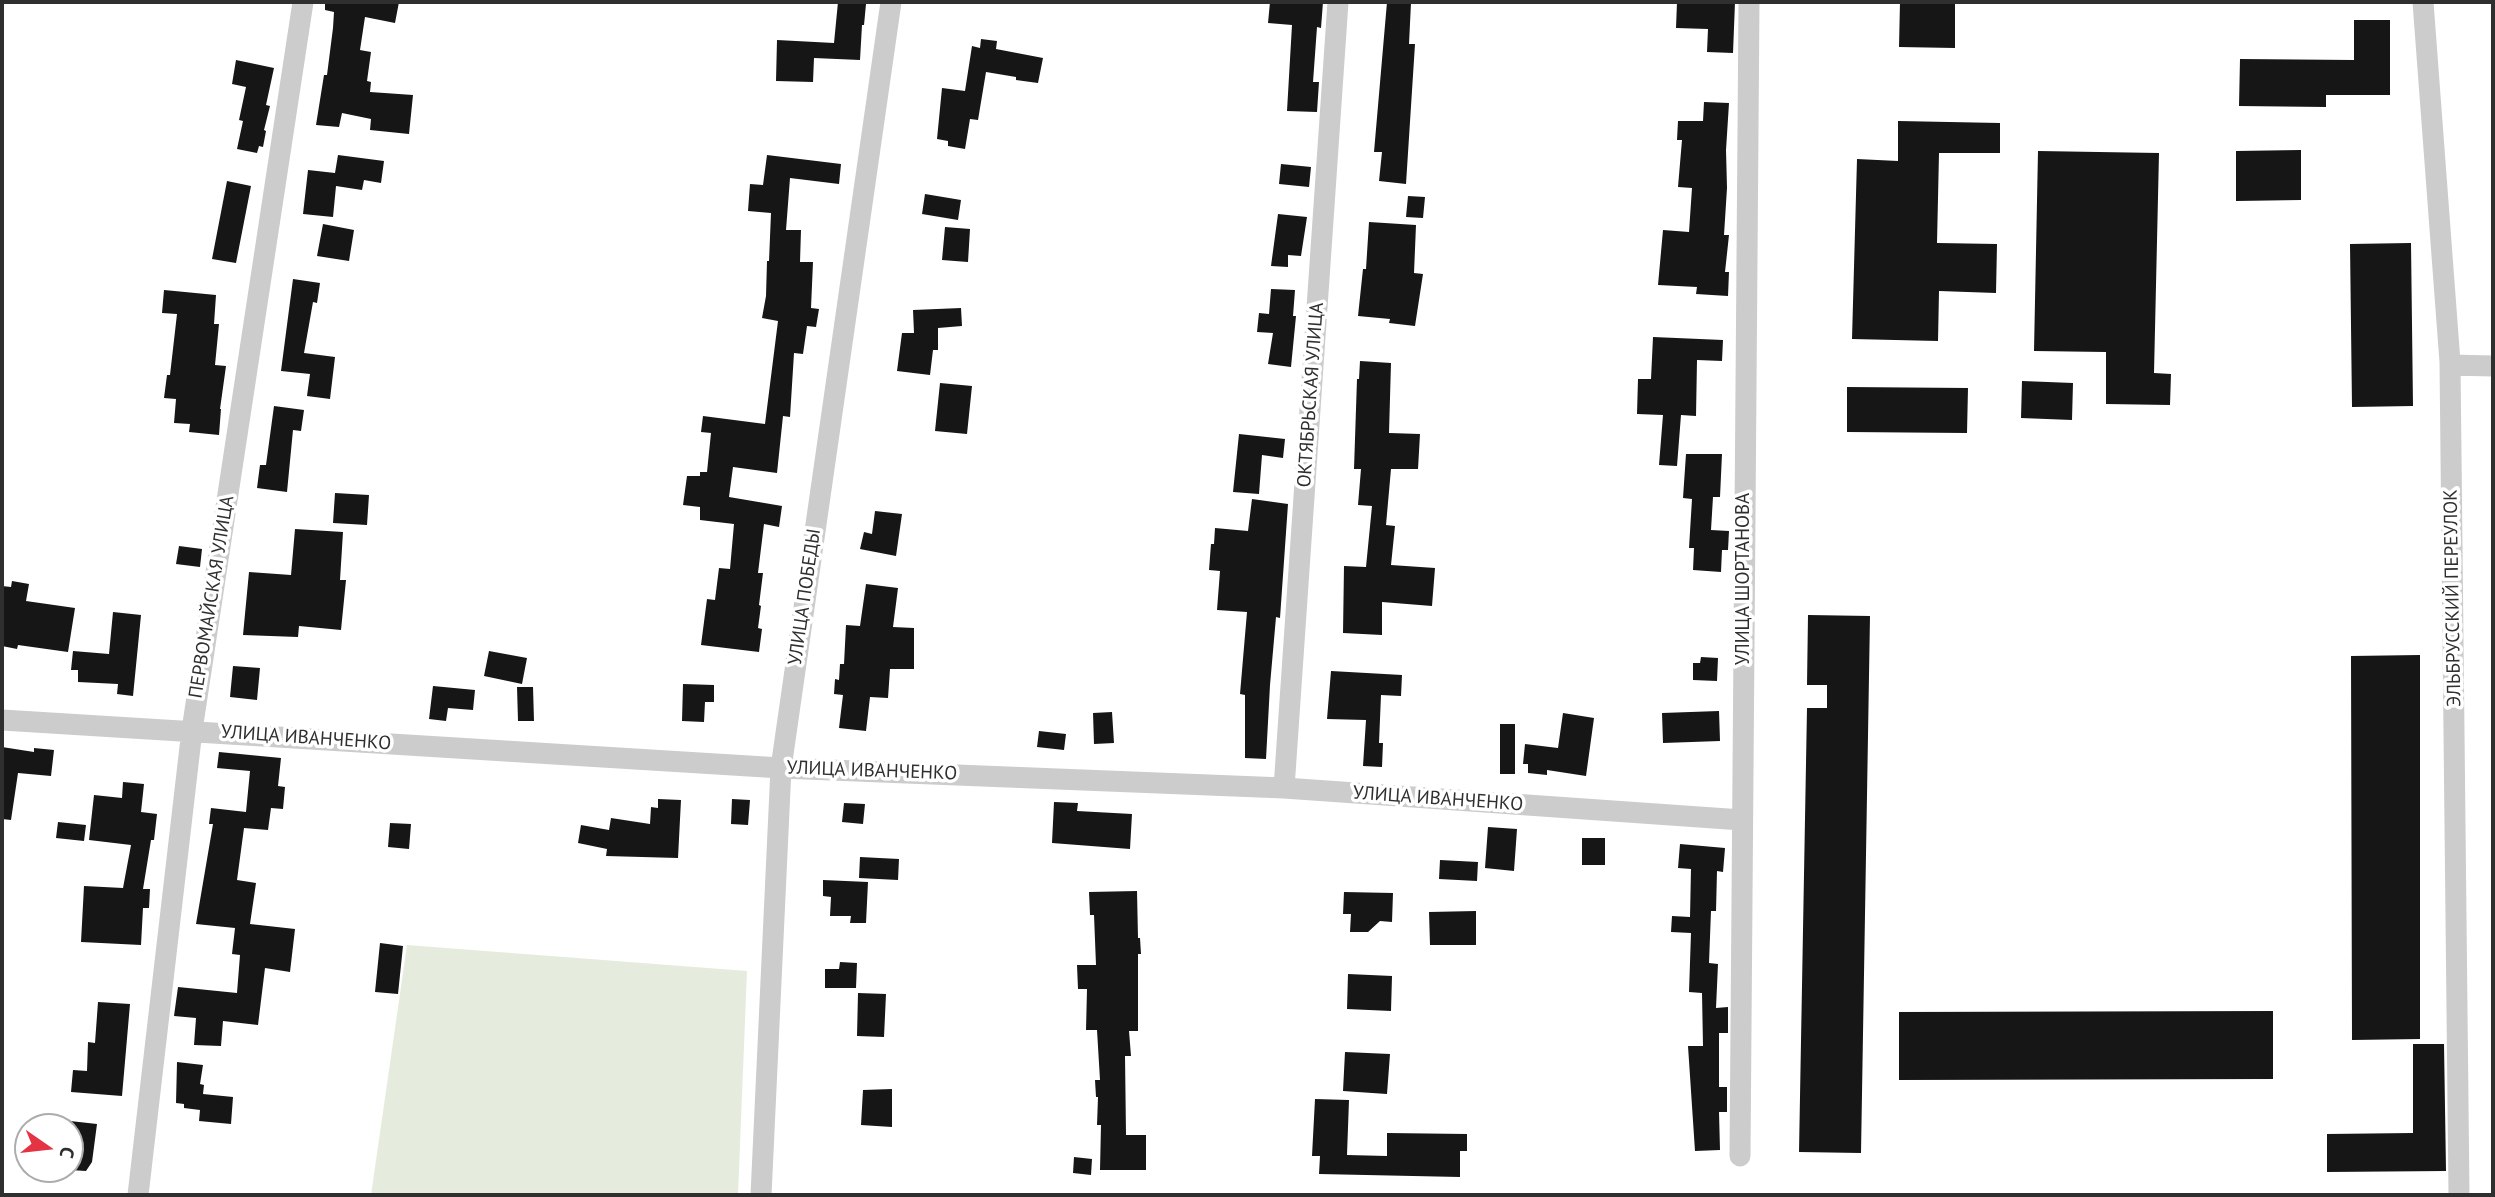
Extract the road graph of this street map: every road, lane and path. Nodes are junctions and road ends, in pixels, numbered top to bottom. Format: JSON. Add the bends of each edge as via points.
{"nodes":[{"id":1,"x":303,"y":2,"type":"edge"},
{"id":2,"x":891,"y":2,"type":"edge"},
{"id":3,"x":1338,"y":2,"type":"edge"},
{"id":4,"x":1749,"y":2,"type":"edge"},
{"id":5,"x":2423,"y":2,"type":"edge"},
{"id":6,"x":2450,"y":365,"type":"junction"},
{"id":7,"x":2493,"y":366,"type":"edge"},
{"id":8,"x":2,"y":720,"type":"edge"},
{"id":9,"x":192,"y":730,"type":"junction"},
{"id":10,"x":780,"y":768,"type":"junction"},
{"id":11,"x":1284,"y":788,"type":"junction"},
{"id":12,"x":1742,"y":820,"type":"junction"},
{"id":13,"x":1740,"y":1156,"type":"dead end"},
{"id":14,"x":138,"y":1195,"type":"edge"},
{"id":15,"x":761,"y":1195,"type":"edge"},
{"id":16,"x":2459,"y":1195,"type":"edge"}],
"edges":[{"from":1,"to":9,"type":"street","name":"ПЕРВОМАЙСКАЯ УЛИЦА"},
{"from":2,"to":10,"type":"street","name":"УЛИЦА ПОБЕДЫ"},
{"from":3,"to":11,"type":"street","name":"ОКТЯБРЬСКАЯ УЛИЦА"},
{"from":4,"to":12,"type":"street","name":"УЛИЦА ШОРТАНОВА"},
{"from":5,"to":6,"type":"street","name":"ЭЛЬБРУССКИЙ ПЕРЕУЛОК"},
{"from":6,"to":7,"type":"street"},
{"from":6,"to":16,"type":"street","name":"ЭЛЬБРУССКИЙ ПЕРЕУЛОК"},
{"from":8,"to":9,"type":"street","name":"УЛИЦА ИВАНЧЕНКО"},
{"from":9,"to":10,"type":"street","name":"УЛИЦА ИВАНЧЕНКО"},
{"from":9,"to":14,"type":"street","name":"ПЕРВОМАЙСКАЯ УЛИЦА"},
{"from":10,"to":11,"type":"street","name":"УЛИЦА ИВАНЧЕНКО"},
{"from":10,"to":15,"type":"street","name":"УЛИЦА ПОБЕДЫ"},
{"from":11,"to":12,"type":"street","name":"УЛИЦА ИВАНЧЕНКО"},
{"from":12,"to":13,"type":"street","name":"УЛИЦА ШОРТАНОВА"}]}
